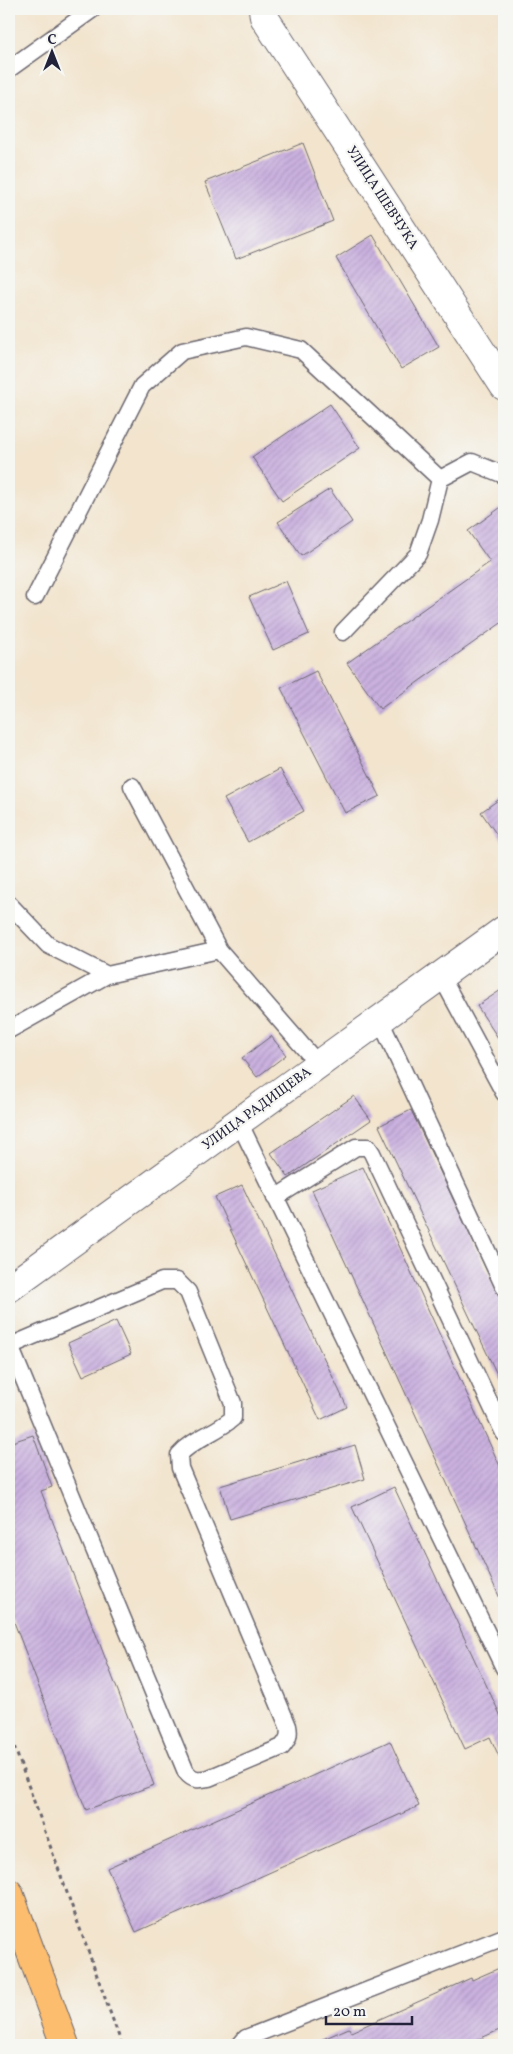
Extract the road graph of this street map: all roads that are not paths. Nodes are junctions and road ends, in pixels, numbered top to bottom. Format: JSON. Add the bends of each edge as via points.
{"nodes":[{"id":1,"x":92,"y":9,"type":"edge"},
{"id":2,"x":263,"y":9,"type":"edge"},
{"id":3,"x":9,"y":69,"type":"edge"},
{"id":4,"x":504,"y":386,"type":"edge"},
{"id":5,"x":504,"y":475,"type":"edge"},
{"id":6,"x":440,"y":478,"type":"junction"},
{"id":7,"x":35,"y":597,"type":"dead end"},
{"id":8,"x":343,"y":632,"type":"dead end"},
{"id":9,"x":132,"y":786,"type":"dead end"},
{"id":10,"x":9,"y":904,"type":"edge"},
{"id":11,"x":504,"y":930,"type":"edge"},
{"id":12,"x":219,"y":950,"type":"junction"},
{"id":13,"x":106,"y":975,"type":"junction"},
{"id":14,"x":441,"y":976,"type":"junction"},
{"id":15,"x":380,"y":1020,"type":"junction"},
{"id":16,"x":9,"y":1030,"type":"edge"},
{"id":17,"x":318,"y":1064,"type":"junction"},
{"id":18,"x":504,"y":1093,"type":"edge"},
{"id":19,"x":238,"y":1122,"type":"junction"},
{"id":20,"x":275,"y":1198,"type":"junction"},
{"id":21,"x":9,"y":1288,"type":"edge"},
{"id":22,"x":504,"y":1288,"type":"edge"},
{"id":23,"x":9,"y":1345,"type":"edge"},
{"id":24,"x":504,"y":1433,"type":"edge"},
{"id":25,"x":504,"y":1668,"type":"edge"},
{"id":26,"x":9,"y":1894,"type":"edge"},
{"id":27,"x":504,"y":1937,"type":"edge"},
{"id":28,"x":64,"y":2045,"type":"edge"},
{"id":29,"x":240,"y":2045,"type":"edge"}],
"edges":[{"from":1,"to":3,"type":"lane"},
{"from":2,"to":4,"type":"street","name":"УЛИЦА ШЕВЧУКА","via":[[264,17]]},
{"from":5,"to":6,"type":"lane","via":[[472,462]]},
{"from":6,"to":7,"type":"lane","via":[[301,350],[246,337],[182,351],[142,386]]},
{"from":6,"to":8,"type":"lane","via":[[418,554]]},
{"from":9,"to":12,"type":"lane"},
{"from":10,"to":13,"type":"lane","via":[[48,945]]},
{"from":11,"to":14,"type":"street","name":"УЛИЦА РАДИЩЕВА"},
{"from":12,"to":13,"type":"lane"},
{"from":12,"to":17,"type":"lane"},
{"from":13,"to":16,"type":"lane"},
{"from":14,"to":15,"type":"street","name":"УЛИЦА РАДИЩЕВА"},
{"from":14,"to":18,"type":"lane"},
{"from":15,"to":17,"type":"street","name":"УЛИЦА РАДИЩЕВА"},
{"from":15,"to":22,"type":"lane"},
{"from":17,"to":19,"type":"street","name":"УЛИЦА РАДИЩЕВА"},
{"from":19,"to":20,"type":"lane"},
{"from":19,"to":21,"type":"street","name":"УЛИЦА РАДИЩЕВА"},
{"from":20,"to":24,"type":"lane","via":[[356,1147],[368,1147]]},
{"from":20,"to":25,"type":"lane"},
{"from":23,"to":23,"type":"lane","via":[[162,1281],[176,1281],[188,1292],[233,1403],[233,1418],[223,1427],[188,1444],[179,1455],[180,1468],[288,1726],[289,1733],[282,1747],[210,1778],[199,1780],[186,1772]]},
{"from":26,"to":28,"type":"main road"},
{"from":27,"to":29,"type":"lane","via":[[246,2038]]}]}
